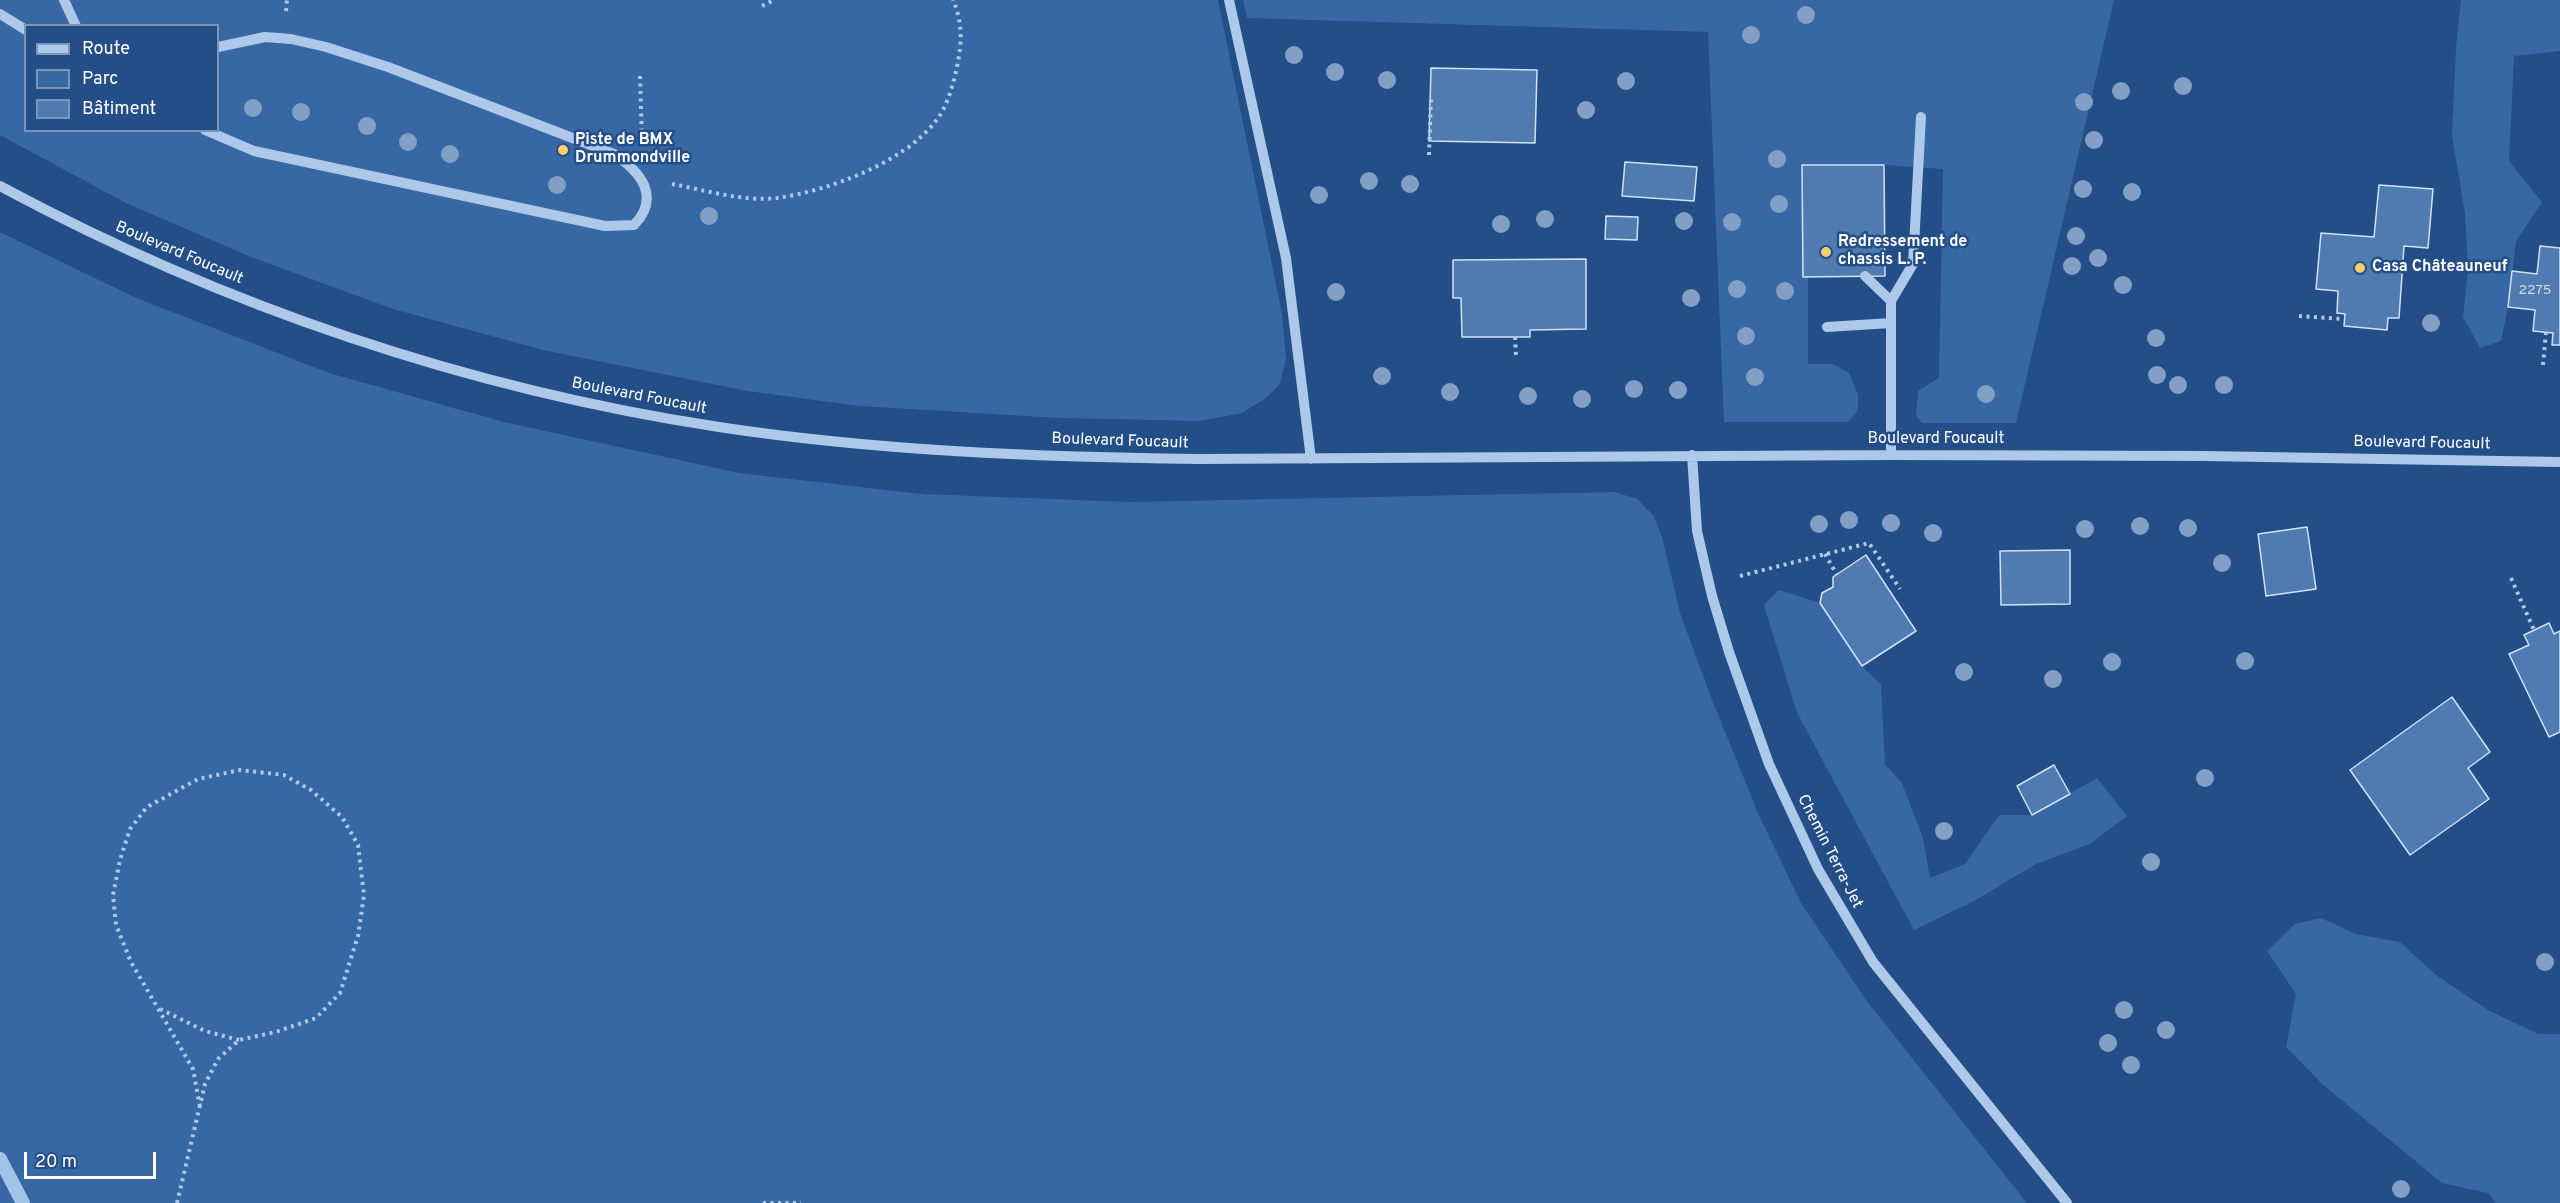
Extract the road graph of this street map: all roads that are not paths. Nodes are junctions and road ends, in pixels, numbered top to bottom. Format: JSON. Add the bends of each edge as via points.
{"nodes":[{"id":1,"x":64,"y":0,"type":"edge"},
{"id":2,"x":1229,"y":0,"type":"edge"},
{"id":3,"x":0,"y":14,"type":"edge"},
{"id":4,"x":75,"y":24,"type":"edge"},
{"id":5,"x":24,"y":29,"type":"edge"},
{"id":6,"x":219,"y":47,"type":"edge"},
{"id":7,"x":1921,"y":117,"type":"dead end"},
{"id":8,"x":209,"y":132,"type":"edge"},
{"id":9,"x":0,"y":186,"type":"edge"},
{"id":10,"x":1865,"y":276,"type":"dead end"},
{"id":11,"x":1891,"y":301,"type":"junction"},
{"id":12,"x":1891,"y":323,"type":"junction"},
{"id":13,"x":1827,"y":327,"type":"dead end"},
{"id":14,"x":1692,"y":454,"type":"junction"},
{"id":15,"x":1891,"y":455,"type":"junction"},
{"id":16,"x":1311,"y":459,"type":"junction"},
{"id":17,"x":2560,"y":462,"type":"edge"},
{"id":18,"x":2067,"y":1203,"type":"edge"}],
"edges":[{"from":1,"to":4,"type":"street"},
{"from":2,"to":16,"type":"street","via":[[1286,258]]},
{"from":3,"to":5,"type":"street"},
{"from":6,"to":8,"type":"street","via":[[265,37],[291,39],[388,67],[614,154],[638,173],[647,194],[641,218],[634,225],[605,226],[254,151]]},
{"from":7,"to":11,"type":"street","via":[[1913,264]]},
{"from":9,"to":16,"type":"street","name":"Boulevard Foucault","via":[[135,253],[269,309],[417,359],[596,405],[719,427],[921,450],[1104,458]]},
{"from":10,"to":11,"type":"street"},
{"from":11,"to":12,"type":"street"},
{"from":12,"to":13,"type":"street"},
{"from":12,"to":15,"type":"street"},
{"from":14,"to":15,"type":"street","name":"Boulevard Foucault"},
{"from":14,"to":16,"type":"street","name":"Boulevard Foucault"},
{"from":14,"to":18,"type":"street","name":"Chemin Terra-Jet","via":[[1697,531],[1729,652],[1769,764],[1818,869],[1873,962]]},
{"from":15,"to":17,"type":"street","name":"Boulevard Foucault"}]}
